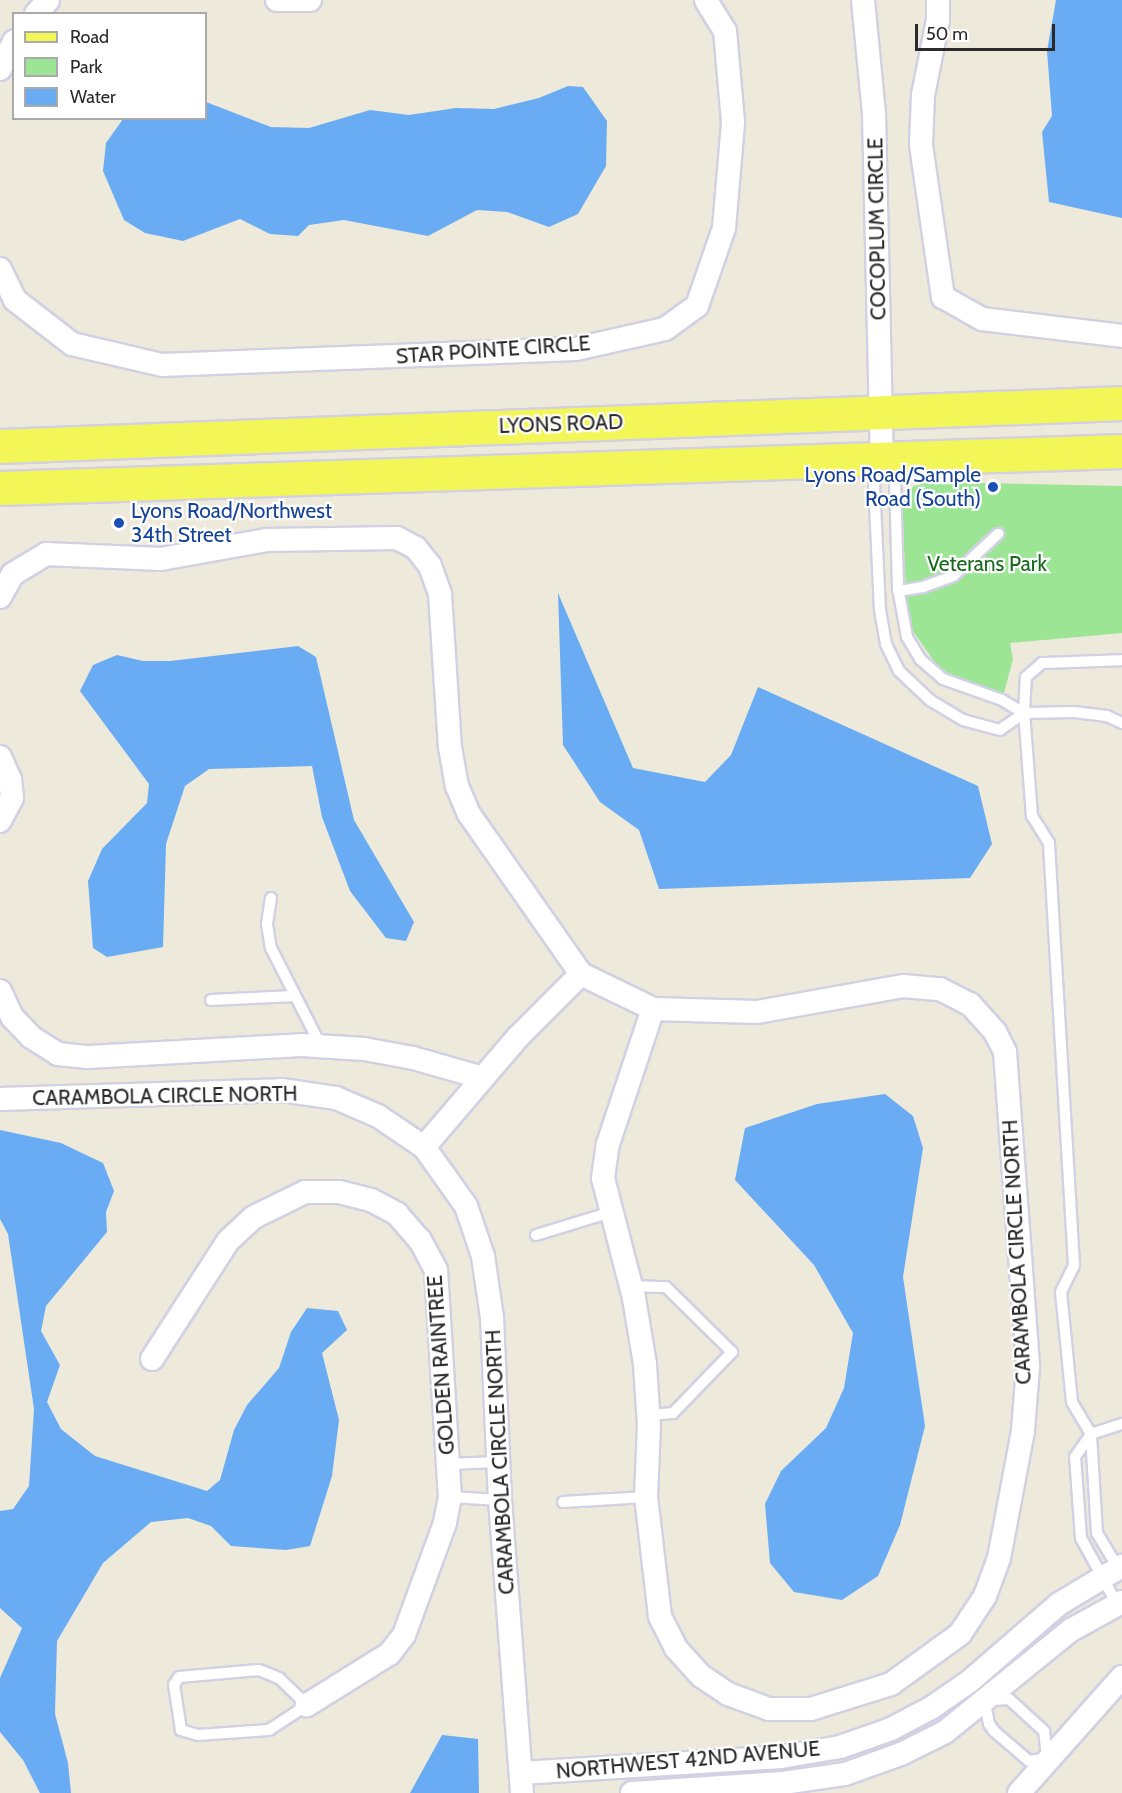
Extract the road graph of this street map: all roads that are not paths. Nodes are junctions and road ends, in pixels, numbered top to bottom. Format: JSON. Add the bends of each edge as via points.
{"nodes":[{"id":1,"x":48,"y":0,"type":"edge"},
{"id":2,"x":277,"y":0,"type":"edge"},
{"id":3,"x":310,"y":0,"type":"edge"},
{"id":4,"x":706,"y":0,"type":"edge"},
{"id":5,"x":863,"y":0,"type":"edge"},
{"id":6,"x":938,"y":0,"type":"edge"},
{"id":7,"x":38,"y":12,"type":"edge"},
{"id":8,"x":12,"y":45,"type":"edge"},
{"id":9,"x":0,"y":69,"type":"edge"},
{"id":10,"x":0,"y":269,"type":"edge"},
{"id":11,"x":1122,"y":336,"type":"edge"},
{"id":12,"x":1122,"y":403,"type":"edge"},
{"id":13,"x":881,"y":413,"type":"junction"},
{"id":14,"x":0,"y":446,"type":"edge"},
{"id":15,"x":1122,"y":451,"type":"edge"},
{"id":16,"x":882,"y":458,"type":"junction"},
{"id":17,"x":0,"y":488,"type":"edge"},
{"id":18,"x":998,"y":534,"type":"dead end"},
{"id":19,"x":898,"y":591,"type":"junction"},
{"id":20,"x":0,"y":597,"type":"edge"},
{"id":21,"x":1122,"y":660,"type":"edge"},
{"id":22,"x":1024,"y":713,"type":"junction"},
{"id":23,"x":1122,"y":723,"type":"edge"},
{"id":24,"x":0,"y":757,"type":"edge"},
{"id":25,"x":0,"y":821,"type":"edge"},
{"id":26,"x":271,"y":898,"type":"dead end"},
{"id":27,"x":581,"y":974,"type":"junction"},
{"id":28,"x":0,"y":992,"type":"edge"},
{"id":29,"x":294,"y":996,"type":"junction"},
{"id":30,"x":211,"y":1000,"type":"dead end"},
{"id":31,"x":652,"y":1009,"type":"junction"},
{"id":32,"x":322,"y":1047,"type":"junction"},
{"id":33,"x":483,"y":1078,"type":"junction"},
{"id":34,"x":0,"y":1100,"type":"edge"},
{"id":35,"x":424,"y":1147,"type":"junction"},
{"id":36,"x":611,"y":1212,"type":"junction"},
{"id":37,"x":536,"y":1235,"type":"dead end"},
{"id":38,"x":631,"y":1286,"type":"junction"},
{"id":39,"x":152,"y":1359,"type":"dead end"},
{"id":40,"x":648,"y":1415,"type":"junction"},
{"id":41,"x":1120,"y":1428,"type":"edge"},
{"id":42,"x":1091,"y":1434,"type":"junction"},
{"id":43,"x":498,"y":1462,"type":"junction"},
{"id":44,"x":448,"y":1464,"type":"junction"},
{"id":45,"x":450,"y":1497,"type":"junction"},
{"id":46,"x":646,"y":1497,"type":"junction"},
{"id":47,"x":500,"y":1500,"type":"junction"},
{"id":48,"x":563,"y":1502,"type":"dead end"},
{"id":49,"x":1116,"y":1571,"type":"edge"},
{"id":50,"x":1120,"y":1603,"type":"edge"},
{"id":51,"x":1122,"y":1677,"type":"edge"},
{"id":52,"x":970,"y":1681,"type":"junction"},
{"id":53,"x":985,"y":1700,"type":"junction"},
{"id":54,"x":307,"y":1704,"type":"junction"},
{"id":55,"x":1047,"y":1758,"type":"junction"},
{"id":56,"x":522,"y":1783,"type":"edge"},
{"id":57,"x":632,"y":1793,"type":"edge"},
{"id":58,"x":1018,"y":1793,"type":"edge"}],
"edges":[{"from":1,"to":7,"type":"street"},
{"from":2,"to":3,"type":"street"},
{"from":4,"to":10,"type":"street","name":"STAR POINTE CIRCLE","via":[[725,31],[732,111],[724,228],[698,306],[665,329],[576,349],[162,365],[72,344],[15,300]]},
{"from":5,"to":13,"type":"street","name":"COCOPLUM CIRCLE","via":[[874,114]]},
{"from":6,"to":11,"type":"street","via":[[923,94],[921,145],[943,297],[982,319]]},
{"from":8,"to":9,"type":"street"},
{"from":12,"to":13,"type":"main road","name":"LYONS ROAD"},
{"from":13,"to":14,"type":"main road","name":"LYONS ROAD"},
{"from":13,"to":16,"type":"street","name":"COCOPLUM CIRCLE"},
{"from":15,"to":16,"type":"main road"},
{"from":16,"to":17,"type":"main road"},
{"from":16,"to":19,"type":"lane","via":[[896,480]]},
{"from":16,"to":22,"type":"lane","via":[[874,483],[880,610],[886,644],[899,671],[931,701],[963,720],[1000,730]]},
{"from":18,"to":19,"type":"lane","via":[[953,576]]},
{"from":19,"to":22,"type":"lane","via":[[907,637],[920,659],[943,679],[1002,700]]},
{"from":20,"to":27,"type":"street","via":[[13,574],[46,554],[161,559],[267,540],[397,538],[416,548],[430,566],[440,594],[450,747],[458,786],[469,814]]},
{"from":21,"to":22,"type":"lane","via":[[1042,663],[1026,677]]},
{"from":22,"to":23,"type":"lane","via":[[1074,712],[1107,716]]},
{"from":22,"to":42,"type":"lane","via":[[1032,816],[1049,843],[1074,1264],[1061,1292],[1072,1402]]},
{"from":24,"to":25,"type":"street","via":[[10,779],[12,798]]},
{"from":26,"to":29,"type":"lane","via":[[267,924],[271,948]]},
{"from":27,"to":31,"type":"street","name":"CARAMBOLA CIRCLE NORTH"},
{"from":27,"to":33,"type":"street","via":[[518,1036]]},
{"from":28,"to":32,"type":"street","via":[[12,1017],[31,1037],[58,1054],[88,1057]]},
{"from":29,"to":30,"type":"lane"},
{"from":29,"to":32,"type":"lane"},
{"from":31,"to":36,"type":"street","name":"CARAMBOLA CIRCLE NORTH","via":[[608,1144],[603,1178]]},
{"from":31,"to":46,"type":"street","name":"CARAMBOLA CIRCLE NORTH","via":[[757,1012],[903,986],[940,989],[970,1004],[995,1032],[1005,1052],[1028,1367],[1023,1431],[999,1558],[985,1596],[960,1634],[931,1659],[891,1684],[848,1700],[811,1709],[769,1709],[728,1694],[701,1676],[676,1648],[660,1616]]},
{"from":32,"to":33,"type":"street","via":[[414,1058]]},
{"from":33,"to":35,"type":"street"},
{"from":34,"to":35,"type":"street","name":"CARAMBOLA CIRCLE NORTH","via":[[282,1090],[336,1098],[378,1116]]},
{"from":35,"to":43,"type":"street","name":"CARAMBOLA CIRCLE NORTH","via":[[466,1206],[483,1256],[492,1318]]},
{"from":36,"to":37,"type":"lane"},
{"from":36,"to":38,"type":"street","name":"CARAMBOLA CIRCLE NORTH"},
{"from":38,"to":40,"type":"street","name":"CARAMBOLA CIRCLE NORTH","via":[[645,1364]]},
{"from":38,"to":40,"type":"lane","via":[[666,1287],[732,1352],[673,1413]]},
{"from":39,"to":44,"type":"street","name":"GOLDEN RAINTREE","via":[[208,1267],[254,1217],[305,1192],[339,1192],[371,1200],[397,1214],[420,1240],[436,1270]]},
{"from":40,"to":46,"type":"street","name":"CARAMBOLA CIRCLE NORTH"},
{"from":41,"to":42,"type":"lane"},
{"from":42,"to":49,"type":"lane","via":[[1097,1533]]},
{"from":42,"to":49,"type":"lane","via":[[1075,1457],[1081,1538]]},
{"from":43,"to":44,"type":"lane"},
{"from":43,"to":47,"type":"street","name":"CARAMBOLA CIRCLE NORTH"},
{"from":44,"to":45,"type":"street","name":"GOLDEN RAINTREE"},
{"from":45,"to":47,"type":"lane"},
{"from":45,"to":54,"type":"street","name":"GOLDEN RAINTREE","via":[[424,1585],[404,1635],[389,1654]]},
{"from":46,"to":48,"type":"lane"},
{"from":47,"to":56,"type":"street","name":"CARAMBOLA CIRCLE NORTH"},
{"from":49,"to":50,"type":"lane"},
{"from":49,"to":52,"type":"street","name":"NORTHWEST 42ND AVENUE","via":[[1059,1604]]},
{"from":50,"to":53,"type":"street","name":"NORTHWEST 42ND AVENUE","via":[[1071,1630]]},
{"from":51,"to":55,"type":"street"},
{"from":52,"to":53,"type":"lane"},
{"from":52,"to":56,"type":"street","name":"NORTHWEST 42ND AVENUE","via":[[891,1729],[840,1747],[781,1757]]},
{"from":53,"to":55,"type":"lane","via":[[994,1731],[1029,1761]]},
{"from":53,"to":55,"type":"lane","via":[[1009,1699],[1044,1731]]},
{"from":53,"to":57,"type":"street","name":"NORTHWEST 42ND AVENUE","via":[[945,1732],[901,1754],[845,1774],[783,1784]]},
{"from":54,"to":54,"type":"lane","name":"GOLDEN RAINTREE","via":[[269,1730],[198,1735],[181,1730],[174,1685],[179,1677],[194,1674],[259,1670],[279,1678]]},
{"from":55,"to":58,"type":"street"}]}
